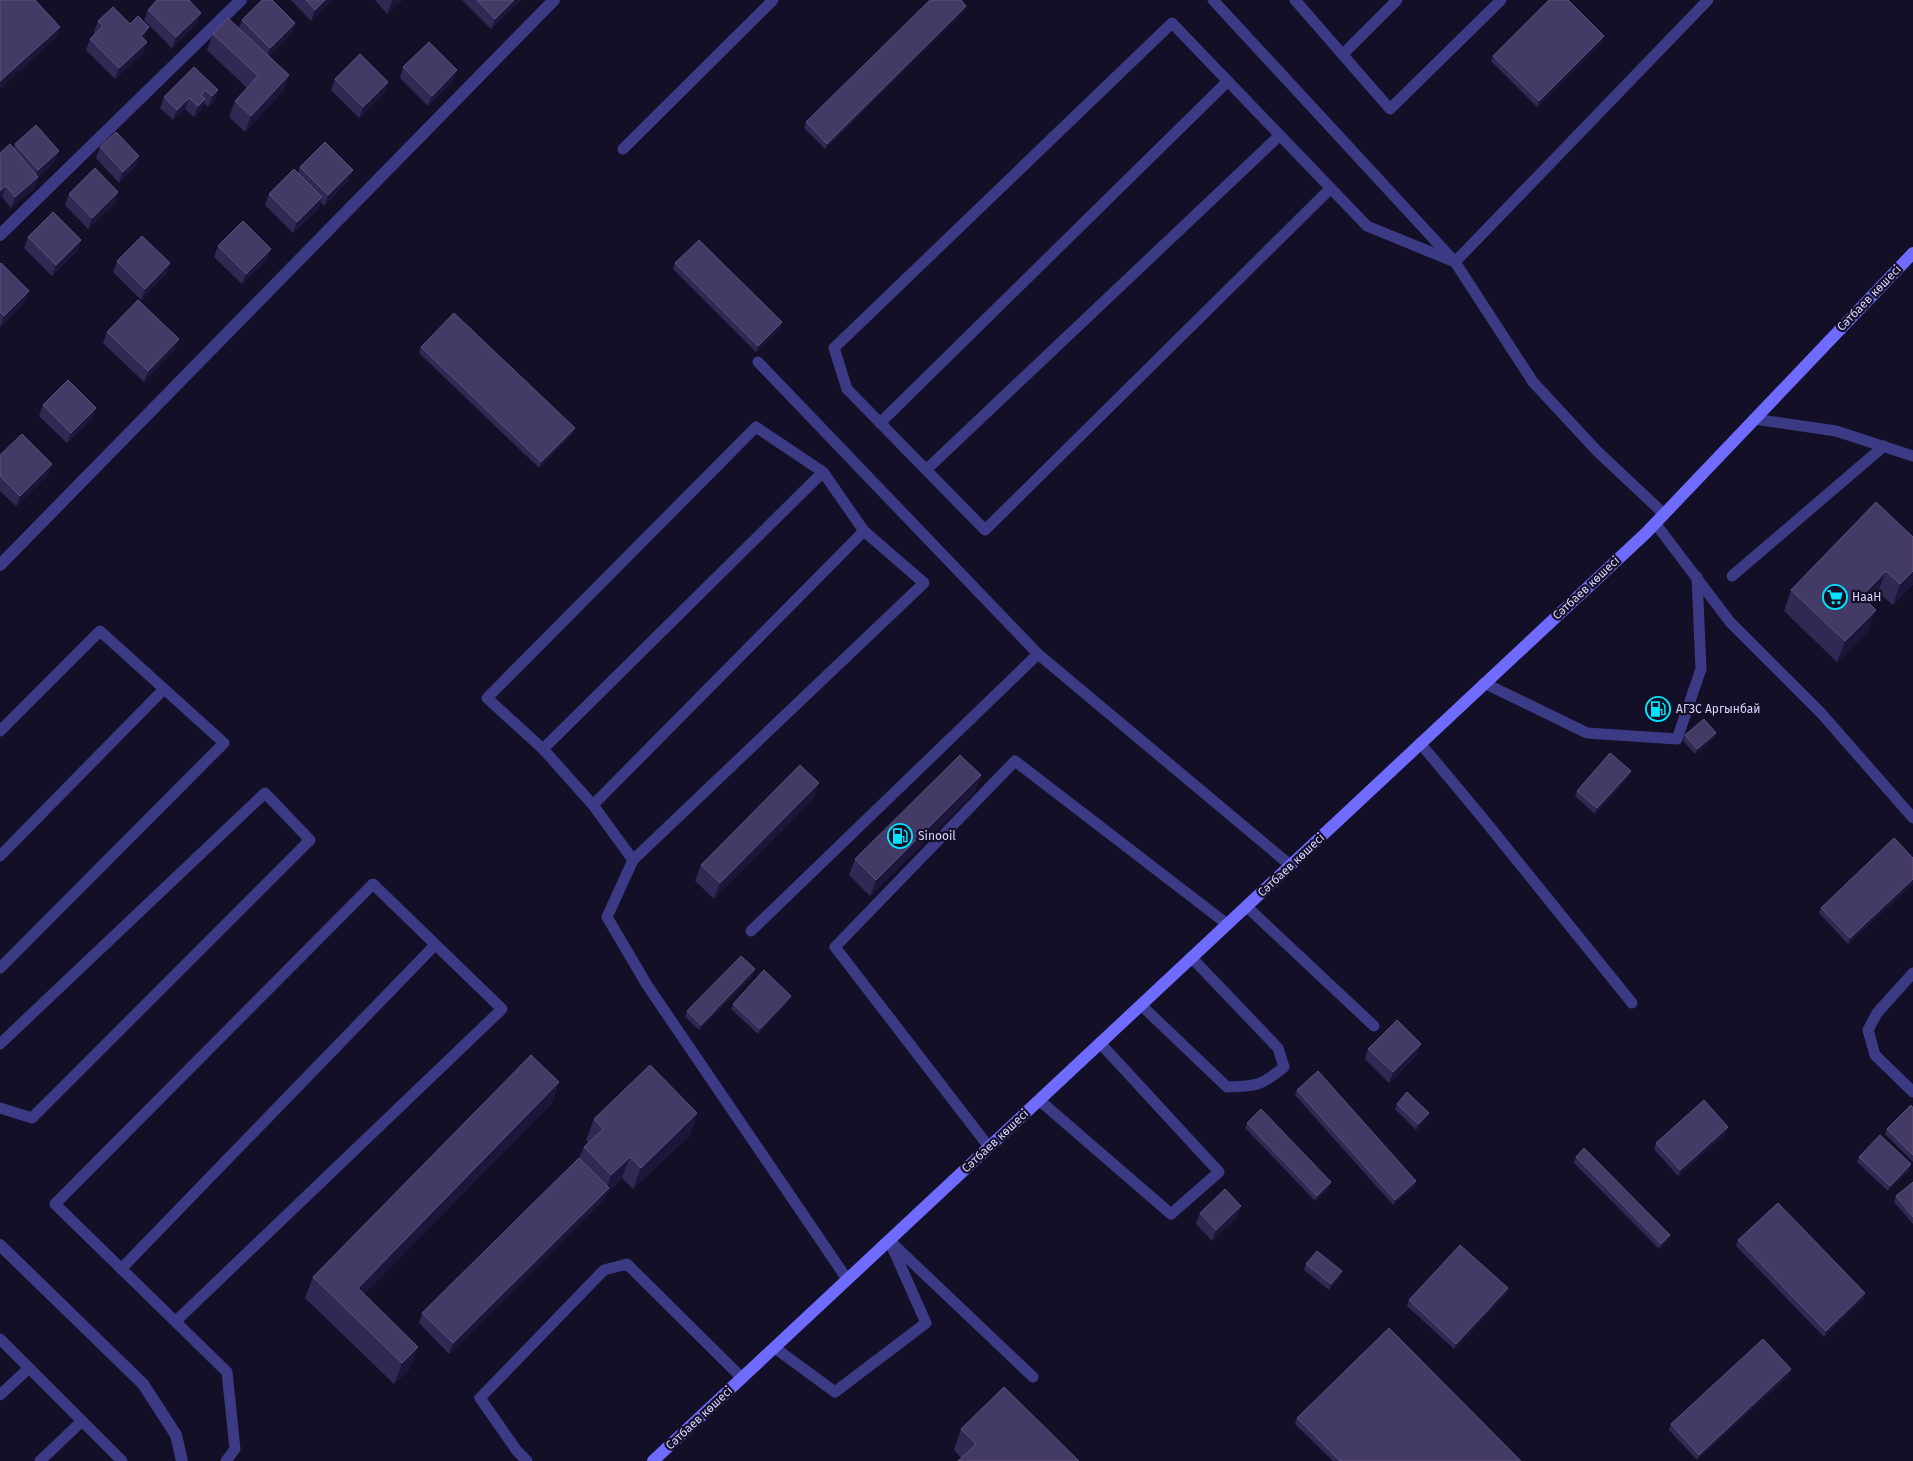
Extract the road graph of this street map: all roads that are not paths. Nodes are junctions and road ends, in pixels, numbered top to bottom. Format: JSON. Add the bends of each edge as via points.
{"nodes":[{"id":1,"x":241,"y":0,"type":"edge"},
{"id":2,"x":554,"y":0,"type":"edge"},
{"id":3,"x":773,"y":0,"type":"edge"},
{"id":4,"x":1213,"y":0,"type":"edge"},
{"id":5,"x":1296,"y":0,"type":"edge"},
{"id":6,"x":1397,"y":0,"type":"edge"},
{"id":7,"x":1501,"y":0,"type":"edge"},
{"id":8,"x":1708,"y":0,"type":"edge"},
{"id":9,"x":1342,"y":54,"type":"junction"},
{"id":10,"x":1228,"y":81,"type":"junction"},
{"id":11,"x":1280,"y":135,"type":"junction"},
{"id":12,"x":623,"y":149,"type":"dead end"},
{"id":13,"x":1331,"y":188,"type":"junction"},
{"id":14,"x":0,"y":235,"type":"edge"},
{"id":15,"x":1913,"y":253,"type":"edge"},
{"id":16,"x":1455,"y":262,"type":"junction"},
{"id":17,"x":758,"y":362,"type":"dead end"},
{"id":18,"x":1754,"y":419,"type":"junction"},
{"id":19,"x":880,"y":423,"type":"junction"},
{"id":20,"x":1884,"y":446,"type":"junction"},
{"id":21,"x":1913,"y":456,"type":"edge"},
{"id":22,"x":926,"y":470,"type":"junction"},
{"id":23,"x":823,"y":472,"type":"junction"},
{"id":24,"x":1659,"y":518,"type":"junction"},
{"id":25,"x":864,"y":531,"type":"junction"},
{"id":26,"x":0,"y":564,"type":"edge"},
{"id":27,"x":1732,"y":576,"type":"dead end"},
{"id":28,"x":1696,"y":577,"type":"junction"},
{"id":29,"x":1038,"y":654,"type":"junction"},
{"id":30,"x":1484,"y":684,"type":"junction"},
{"id":31,"x":164,"y":688,"type":"junction"},
{"id":32,"x":0,"y":731,"type":"edge"},
{"id":33,"x":1420,"y":743,"type":"junction"},
{"id":34,"x":543,"y":749,"type":"junction"},
{"id":35,"x":593,"y":805,"type":"junction"},
{"id":36,"x":1913,"y":818,"type":"edge"},
{"id":37,"x":0,"y":856,"type":"edge"},
{"id":38,"x":633,"y":860,"type":"junction"},
{"id":39,"x":1290,"y":865,"type":"junction"},
{"id":40,"x":1246,"y":906,"type":"junction"},
{"id":41,"x":1227,"y":924,"type":"junction"},
{"id":42,"x":751,"y":931,"type":"dead end"},
{"id":43,"x":435,"y":944,"type":"junction"},
{"id":44,"x":1191,"y":957,"type":"junction"},
{"id":45,"x":0,"y":968,"type":"edge"},
{"id":46,"x":1913,"y":974,"type":"edge"},
{"id":47,"x":1632,"y":1003,"type":"dead end"},
{"id":48,"x":1141,"y":1005,"type":"junction"},
{"id":49,"x":1374,"y":1026,"type":"dead end"},
{"id":50,"x":1100,"y":1043,"type":"junction"},
{"id":51,"x":0,"y":1044,"type":"edge"},
{"id":52,"x":1913,"y":1092,"type":"edge"},
{"id":53,"x":1039,"y":1100,"type":"junction"},
{"id":54,"x":0,"y":1108,"type":"edge"},
{"id":55,"x":989,"y":1147,"type":"junction"},
{"id":56,"x":889,"y":1240,"type":"junction"},
{"id":57,"x":0,"y":1245,"type":"edge"},
{"id":58,"x":122,"y":1269,"type":"junction"},
{"id":59,"x":847,"y":1279,"type":"junction"},
{"id":60,"x":176,"y":1321,"type":"junction"},
{"id":61,"x":0,"y":1339,"type":"edge"},
{"id":62,"x":775,"y":1348,"type":"junction"},
{"id":63,"x":29,"y":1368,"type":"junction"},
{"id":64,"x":1033,"y":1377,"type":"dead end"},
{"id":65,"x":742,"y":1378,"type":"junction"},
{"id":66,"x":0,"y":1395,"type":"edge"},
{"id":67,"x":82,"y":1421,"type":"junction"},
{"id":68,"x":40,"y":1461,"type":"edge"},
{"id":69,"x":122,"y":1461,"type":"edge"},
{"id":70,"x":182,"y":1461,"type":"edge"},
{"id":71,"x":226,"y":1461,"type":"edge"},
{"id":72,"x":527,"y":1461,"type":"edge"},
{"id":73,"x":653,"y":1461,"type":"edge"}],
"edges":[{"from":1,"to":14,"type":"street"},
{"from":2,"to":26,"type":"street"},
{"from":3,"to":12,"type":"lane"},
{"from":4,"to":16,"type":"lane"},
{"from":5,"to":9,"type":"lane"},
{"from":6,"to":9,"type":"lane"},
{"from":7,"to":9,"type":"lane","via":[[1390,109]]},
{"from":8,"to":16,"type":"lane"},
{"from":10,"to":11,"type":"lane"},
{"from":10,"to":19,"type":"lane"},
{"from":10,"to":19,"type":"lane","via":[[1172,23],[834,348],[847,389]]},
{"from":11,"to":13,"type":"lane"},
{"from":11,"to":22,"type":"lane"},
{"from":13,"to":16,"type":"lane","via":[[1367,226]]},
{"from":13,"to":22,"type":"lane","via":[[985,530]]},
{"from":15,"to":18,"type":"main road","name":"Сәтбаев көшесі"},
{"from":16,"to":24,"type":"lane","via":[[1533,382]]},
{"from":17,"to":29,"type":"lane"},
{"from":18,"to":20,"type":"lane","via":[[1836,431]]},
{"from":18,"to":24,"type":"main road","name":"Сәтбаев көшесі"},
{"from":19,"to":22,"type":"lane"},
{"from":20,"to":21,"type":"lane"},
{"from":20,"to":27,"type":"lane"},
{"from":23,"to":25,"type":"lane"},
{"from":23,"to":34,"type":"lane"},
{"from":23,"to":34,"type":"lane","via":[[756,427],[487,698]]},
{"from":24,"to":28,"type":"lane"},
{"from":24,"to":30,"type":"main road","name":"Сәтбаев көшесі"},
{"from":25,"to":35,"type":"lane"},
{"from":25,"to":38,"type":"lane","via":[[924,583]]},
{"from":28,"to":30,"type":"lane","via":[[1701,669],[1677,739],[1587,733]]},
{"from":28,"to":36,"type":"lane","via":[[1730,622],[1821,713]]},
{"from":29,"to":39,"type":"lane"},
{"from":29,"to":42,"type":"lane"},
{"from":30,"to":33,"type":"main road","name":"Сәтбаев көшесі"},
{"from":31,"to":32,"type":"lane","via":[[100,631]]},
{"from":31,"to":37,"type":"lane"},
{"from":31,"to":45,"type":"lane","via":[[224,743]]},
{"from":33,"to":39,"type":"main road","name":"Сәтбаев көшесі"},
{"from":33,"to":47,"type":"lane"},
{"from":34,"to":35,"type":"lane"},
{"from":35,"to":38,"type":"lane"},
{"from":38,"to":59,"type":"lane","via":[[607,917],[647,985]]},
{"from":39,"to":40,"type":"main road","name":"Сәтбаев көшесі"},
{"from":40,"to":41,"type":"main road","name":"Сәтбаев көшесі"},
{"from":40,"to":49,"type":"lane"},
{"from":41,"to":44,"type":"main road","name":"Сәтбаев көшесі"},
{"from":41,"to":55,"type":"lane","via":[[1015,761],[835,947]]},
{"from":43,"to":58,"type":"lane"},
{"from":43,"to":58,"type":"lane","via":[[373,884],[55,1204]]},
{"from":43,"to":60,"type":"lane","via":[[502,1009]]},
{"from":44,"to":48,"type":"main road","name":"Сәтбаев көшесі"},
{"from":44,"to":48,"type":"lane","via":[[1278,1048],[1284,1067],[1266,1082],[1252,1087],[1227,1088]]},
{"from":46,"to":52,"type":"lane","via":[[1877,1013],[1868,1030],[1875,1056]]},
{"from":48,"to":50,"type":"main road","name":"Сәтбаев көшесі"},
{"from":50,"to":53,"type":"main road","name":"Сәтбаев көшесі"},
{"from":50,"to":53,"type":"lane","via":[[1219,1172],[1172,1214]]},
{"from":51,"to":54,"type":"lane","via":[[265,793],[310,840],[32,1118]]},
{"from":53,"to":55,"type":"main road","name":"Сәтбаев көшесі"},
{"from":55,"to":56,"type":"main road","name":"Сәтбаев көшесі"},
{"from":56,"to":59,"type":"main road","name":"Сәтбаев көшесі"},
{"from":56,"to":62,"type":"lane","via":[[926,1323],[835,1392]]},
{"from":56,"to":64,"type":"lane"},
{"from":57,"to":70,"type":"street","via":[[143,1384],[176,1435]]},
{"from":58,"to":60,"type":"lane"},
{"from":59,"to":62,"type":"main road","name":"Сәтбаев көшесі"},
{"from":60,"to":71,"type":"lane","via":[[227,1372],[236,1449]]},
{"from":61,"to":63,"type":"lane"},
{"from":62,"to":65,"type":"main road","name":"Сәтбаев көшесі"},
{"from":63,"to":66,"type":"lane"},
{"from":63,"to":67,"type":"lane"},
{"from":65,"to":72,"type":"lane","via":[[627,1264],[604,1270],[480,1398]]},
{"from":65,"to":73,"type":"main road","name":"Сәтбаев көшесі"},
{"from":67,"to":68,"type":"lane"},
{"from":67,"to":69,"type":"lane"}]}
